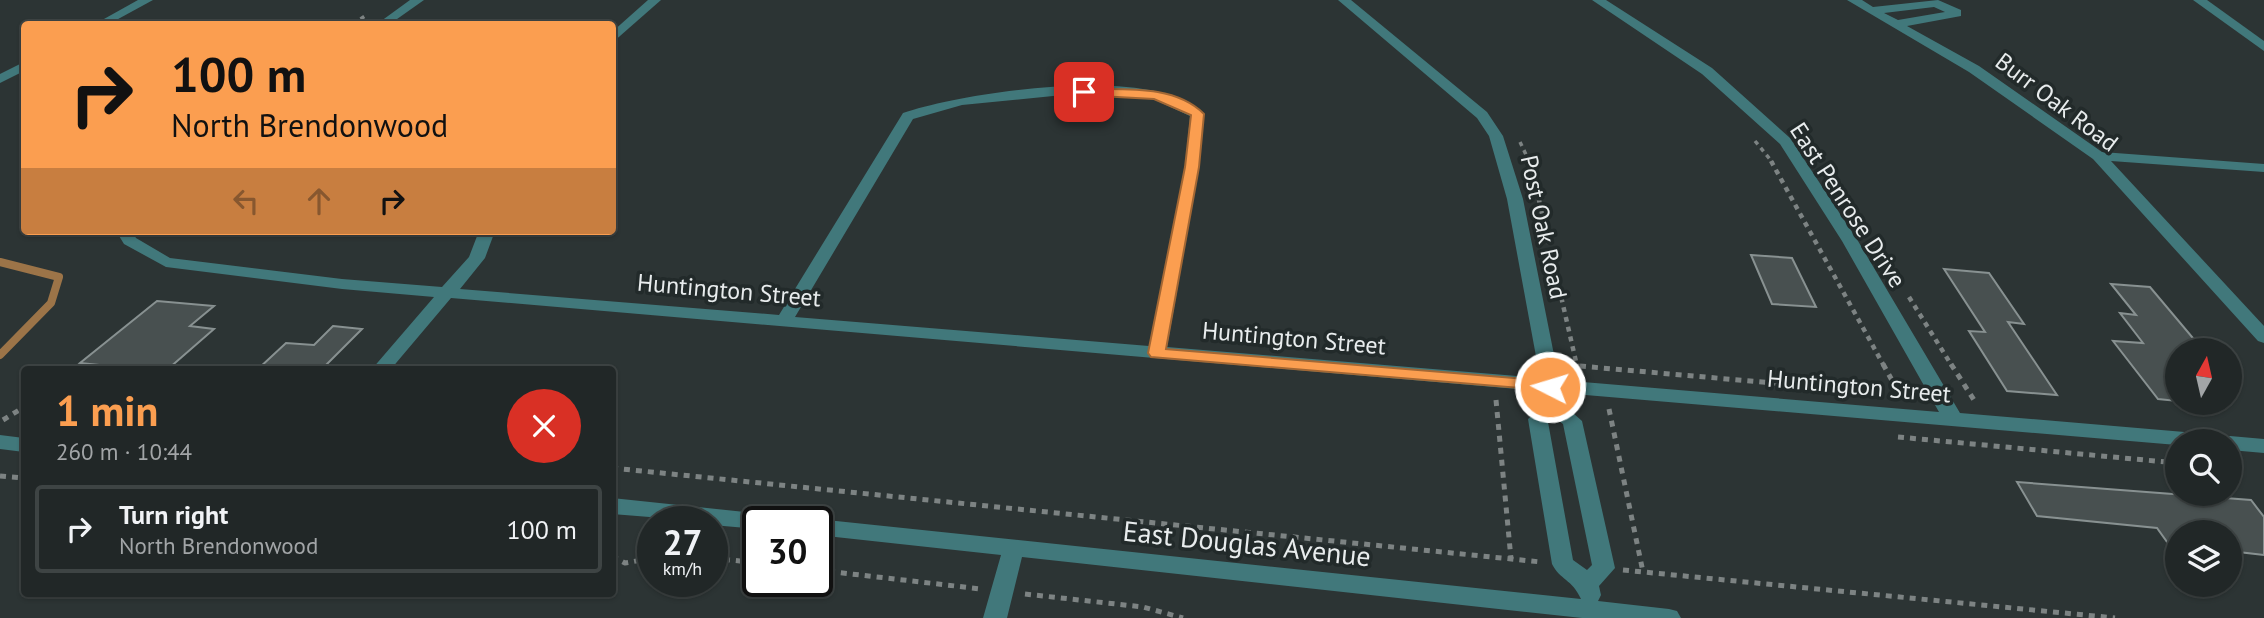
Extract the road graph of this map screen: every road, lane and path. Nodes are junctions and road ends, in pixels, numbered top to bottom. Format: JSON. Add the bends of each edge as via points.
{"nodes":[{"id":1,"x":147,"y":0,"type":"edge"},
{"id":2,"x":418,"y":0,"type":"edge"},
{"id":3,"x":655,"y":0,"type":"edge"},
{"id":4,"x":1344,"y":0,"type":"edge"},
{"id":5,"x":1598,"y":0,"type":"edge"},
{"id":6,"x":1853,"y":0,"type":"edge"},
{"id":7,"x":2199,"y":0,"type":"edge"},
{"id":8,"x":1874,"y":10,"type":"junction"},
{"id":9,"x":107,"y":21,"type":"edge"},
{"id":10,"x":387,"y":21,"type":"edge"},
{"id":11,"x":1898,"y":24,"type":"junction"},
{"id":12,"x":2238,"y":27,"type":"junction"},
{"id":13,"x":2264,"y":29,"type":"edge"},
{"id":14,"x":616,"y":34,"type":"edge"},
{"id":15,"x":2257,"y":38,"type":"edge"},
{"id":16,"x":2264,"y":47,"type":"edge"},
{"id":17,"x":21,"y":67,"type":"edge"},
{"id":18,"x":21,"y":68,"type":"edge"},
{"id":19,"x":0,"y":69,"type":"edge"},
{"id":20,"x":0,"y":79,"type":"edge"},
{"id":21,"x":1752,"y":138,"type":"dead end"},
{"id":22,"x":2098,"y":156,"type":"junction"},
{"id":23,"x":2264,"y":168,"type":"edge"},
{"id":24,"x":486,"y":235,"type":"edge"},
{"id":25,"x":127,"y":236,"type":"edge"},
{"id":26,"x":447,"y":293,"type":"junction"},
{"id":27,"x":784,"y":321,"type":"junction"},
{"id":28,"x":2264,"y":337,"type":"edge"},
{"id":29,"x":1157,"y":353,"type":"junction"},
{"id":30,"x":384,"y":366,"type":"edge"},
{"id":31,"x":1550,"y":387,"type":"junction"},
{"id":32,"x":1899,"y":394,"type":"dead end"},
{"id":33,"x":1496,"y":399,"type":"dead end"},
{"id":34,"x":1555,"y":408,"type":"junction"},
{"id":35,"x":21,"y":409,"type":"edge"},
{"id":36,"x":3,"y":420,"type":"dead end"},
{"id":37,"x":1954,"y":420,"type":"junction"},
{"id":38,"x":2165,"y":437,"type":"edge"},
{"id":39,"x":2242,"y":444,"type":"edge"},
{"id":40,"x":2264,"y":446,"type":"edge"},
{"id":41,"x":616,"y":468,"type":"edge"},
{"id":42,"x":0,"y":476,"type":"edge"},
{"id":43,"x":21,"y":478,"type":"edge"},
{"id":44,"x":616,"y":506,"type":"edge"},
{"id":45,"x":742,"y":520,"type":"edge"},
{"id":46,"x":833,"y":529,"type":"edge"},
{"id":47,"x":1014,"y":548,"type":"junction"},
{"id":48,"x":616,"y":558,"type":"edge"},
{"id":49,"x":1511,"y":559,"type":"junction"},
{"id":50,"x":637,"y":561,"type":"edge"},
{"id":51,"x":1563,"y":565,"type":"junction"},
{"id":52,"x":1596,"y":576,"type":"junction"},
{"id":53,"x":1594,"y":610,"type":"junction"},
{"id":54,"x":995,"y":618,"type":"edge"},
{"id":55,"x":1670,"y":618,"type":"edge"},
{"id":56,"x":2115,"y":618,"type":"edge"}],
"edges":[{"from":1,"to":9,"type":"street"},
{"from":2,"to":10,"type":"street"},
{"from":3,"to":14,"type":"street"},
{"from":4,"to":31,"type":"street","name":"Post Oak Road","via":[[1482,116],[1496,136],[1515,199]]},
{"from":5,"to":37,"type":"street","name":"East Penrose Drive","via":[[1707,71],[1785,141],[1850,241]]},
{"from":6,"to":8,"type":"street","name":"Burr Oak Road"},
{"from":7,"to":12,"type":"street"},
{"from":8,"to":11,"type":"street","name":"Burr Oak Road"},
{"from":8,"to":11,"type":"street","via":[[1936,3],[1957,13]]},
{"from":11,"to":22,"type":"street","name":"Burr Oak Road","via":[[1974,69]]},
{"from":12,"to":13,"type":"street"},
{"from":12,"to":15,"type":"street"},
{"from":15,"to":16,"type":"street"},
{"from":17,"to":19,"type":"street"},
{"from":18,"to":20,"type":"street"},
{"from":21,"to":32,"type":"path","via":[[1775,166]]},
{"from":22,"to":23,"type":"street"},
{"from":22,"to":28,"type":"street","name":"Burr Oak Road"},
{"from":24,"to":26,"type":"street","via":[[477,258]]},
{"from":25,"to":26,"type":"street","name":"Huntington Street","via":[[166,262]]},
{"from":26,"to":27,"type":"street","name":"Huntington Street"},
{"from":26,"to":30,"type":"street"},
{"from":27,"to":29,"type":"street","name":"Huntington Street"},
{"from":27,"to":29,"type":"street","via":[[908,116],[957,99],[1102,92],[1155,95],[1197,114],[1192,167]]},
{"from":29,"to":31,"type":"street","name":"Huntington Street"},
{"from":31,"to":34,"type":"street","name":"Post Oak Road"},
{"from":31,"to":37,"type":"street","name":"Huntington Street"},
{"from":33,"to":49,"type":"path"},
{"from":34,"to":51,"type":"street","via":[[1538,419]]},
{"from":34,"to":52,"type":"street","name":"Post Oak Road","via":[[1572,421]]},
{"from":35,"to":36,"type":"path"},
{"from":37,"to":38,"type":"street","name":"Huntington Street"},
{"from":39,"to":40,"type":"street"},
{"from":41,"to":49,"type":"path"},
{"from":42,"to":43,"type":"path"},
{"from":44,"to":45,"type":"street"},
{"from":46,"to":47,"type":"street","name":"East Douglas Avenue"},
{"from":47,"to":53,"type":"street","name":"East Douglas Avenue"},
{"from":47,"to":54,"type":"street"},
{"from":48,"to":50,"type":"path","via":[[625,563]]},
{"from":49,"to":51,"type":"path"},
{"from":51,"to":52,"type":"street"},
{"from":52,"to":53,"type":"street","name":"Post Oak Road"},
{"from":52,"to":56,"type":"path"},
{"from":53,"to":55,"type":"street","name":"East Douglas Avenue"}]}
